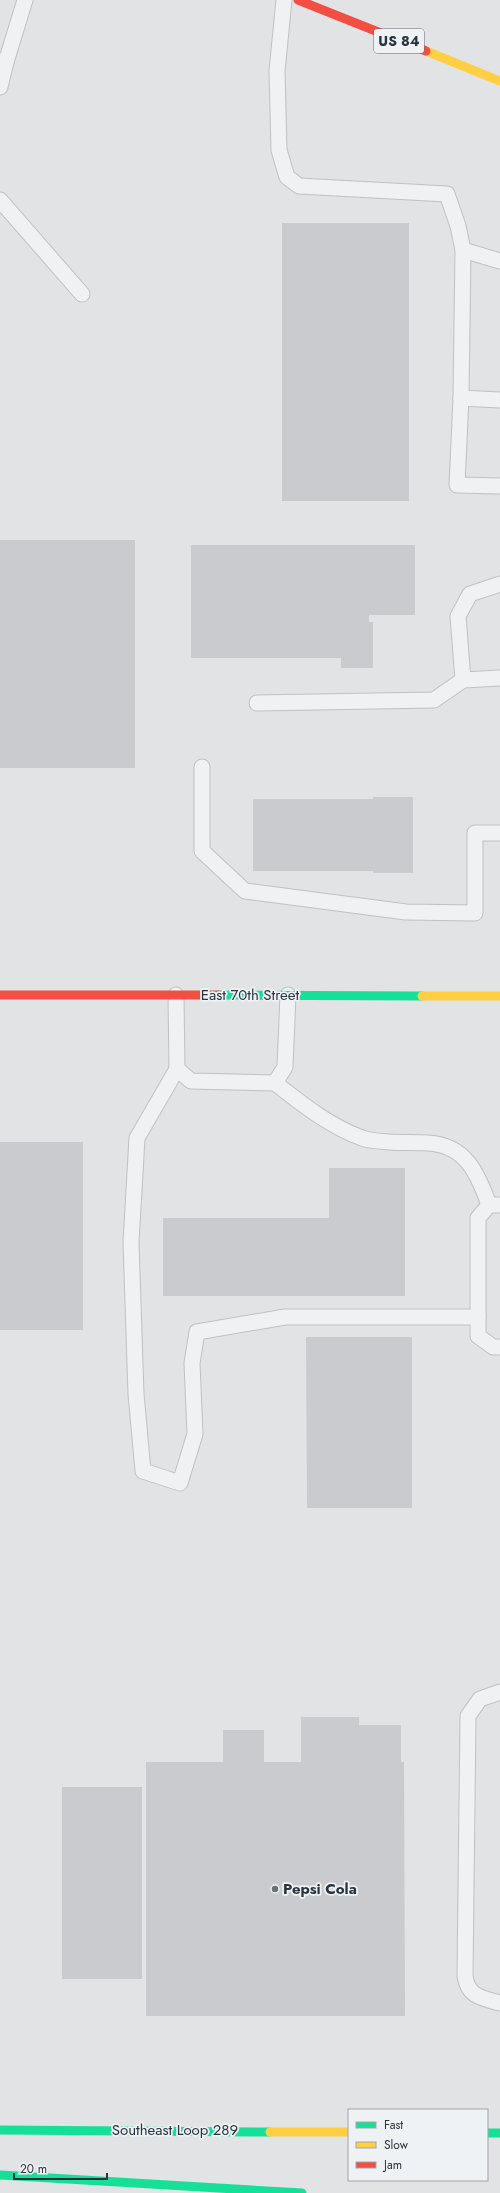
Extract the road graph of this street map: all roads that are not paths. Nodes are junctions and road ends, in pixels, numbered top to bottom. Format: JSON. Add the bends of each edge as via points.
{"nodes":[{"id":1,"x":25,"y":0,"type":"edge"},
{"id":2,"x":284,"y":0,"type":"edge"},
{"id":3,"x":298,"y":0,"type":"edge"},
{"id":4,"x":3,"y":62,"type":"edge"},
{"id":5,"x":500,"y":82,"type":"edge"},
{"id":6,"x":0,"y":87,"type":"edge"},
{"id":7,"x":0,"y":200,"type":"edge"},
{"id":8,"x":462,"y":250,"type":"junction"},
{"id":9,"x":500,"y":261,"type":"edge"},
{"id":10,"x":82,"y":294,"type":"dead end"},
{"id":11,"x":461,"y":398,"type":"junction"},
{"id":12,"x":500,"y":400,"type":"edge"},
{"id":13,"x":500,"y":486,"type":"edge"},
{"id":14,"x":500,"y":584,"type":"edge"},
{"id":15,"x":500,"y":678,"type":"edge"},
{"id":16,"x":463,"y":680,"type":"junction"},
{"id":17,"x":257,"y":703,"type":"dead end"},
{"id":18,"x":202,"y":767,"type":"dead end"},
{"id":19,"x":500,"y":833,"type":"edge"},
{"id":20,"x":0,"y":994,"type":"edge"},
{"id":21,"x":176,"y":995,"type":"junction"},
{"id":22,"x":288,"y":995,"type":"junction"},
{"id":23,"x":500,"y":996,"type":"edge"},
{"id":24,"x":176,"y":1069,"type":"junction"},
{"id":25,"x":275,"y":1083,"type":"junction"},
{"id":26,"x":494,"y":1205,"type":"edge"},
{"id":27,"x":478,"y":1317,"type":"junction"},
{"id":28,"x":500,"y":1347,"type":"edge"},
{"id":29,"x":500,"y":1692,"type":"edge"},
{"id":30,"x":500,"y":2003,"type":"edge"},
{"id":31,"x":0,"y":2130,"type":"edge"},
{"id":32,"x":348,"y":2132,"type":"edge"},
{"id":33,"x":488,"y":2133,"type":"edge"},
{"id":34,"x":500,"y":2133,"type":"edge"},
{"id":35,"x":0,"y":2175,"type":"edge"},
{"id":36,"x":302,"y":2193,"type":"edge"}],
"edges":[{"from":1,"to":4,"type":"lane"},
{"from":2,"to":8,"type":"lane","via":[[277,71],[279,150],[287,177],[299,186],[448,194]]},
{"from":3,"to":5,"type":"main road","number":"US 84"},
{"from":4,"to":6,"type":"lane"},
{"from":7,"to":10,"type":"lane"},
{"from":8,"to":9,"type":"lane"},
{"from":8,"to":11,"type":"lane"},
{"from":11,"to":12,"type":"lane"},
{"from":11,"to":13,"type":"lane","via":[[457,485]]},
{"from":14,"to":16,"type":"lane","via":[[470,594],[458,616]]},
{"from":15,"to":16,"type":"lane"},
{"from":16,"to":17,"type":"lane","via":[[434,700]]},
{"from":18,"to":19,"type":"lane","via":[[202,851],[245,891],[406,912],[475,912],[476,833]]},
{"from":20,"to":21,"type":"main road","name":"East 70th Street"},
{"from":21,"to":22,"type":"main road","name":"East 70th Street"},
{"from":21,"to":24,"type":"lane"},
{"from":22,"to":23,"type":"main road","name":"East 70th Street"},
{"from":22,"to":25,"type":"lane","via":[[285,1067]]},
{"from":24,"to":25,"type":"lane","via":[[191,1081]]},
{"from":24,"to":27,"type":"lane","via":[[137,1138],[131,1242],[136,1394],[143,1470],[180,1483],[195,1434],[192,1362],[197,1332],[285,1317]]},
{"from":25,"to":26,"type":"lane","via":[[316,1115],[363,1139],[430,1143],[453,1148],[467,1160],[478,1175]]},
{"from":26,"to":27,"type":"lane","via":[[478,1218]]},
{"from":27,"to":28,"type":"lane","via":[[478,1336],[493,1347]]},
{"from":29,"to":30,"type":"lane","via":[[480,1699],[468,1716],[465,1976],[466,1987],[478,1998]]},
{"from":31,"to":32,"type":"main road","name":"Southeast Loop 289"},
{"from":33,"to":34,"type":"main road"},
{"from":35,"to":36,"type":"main road"}]}
